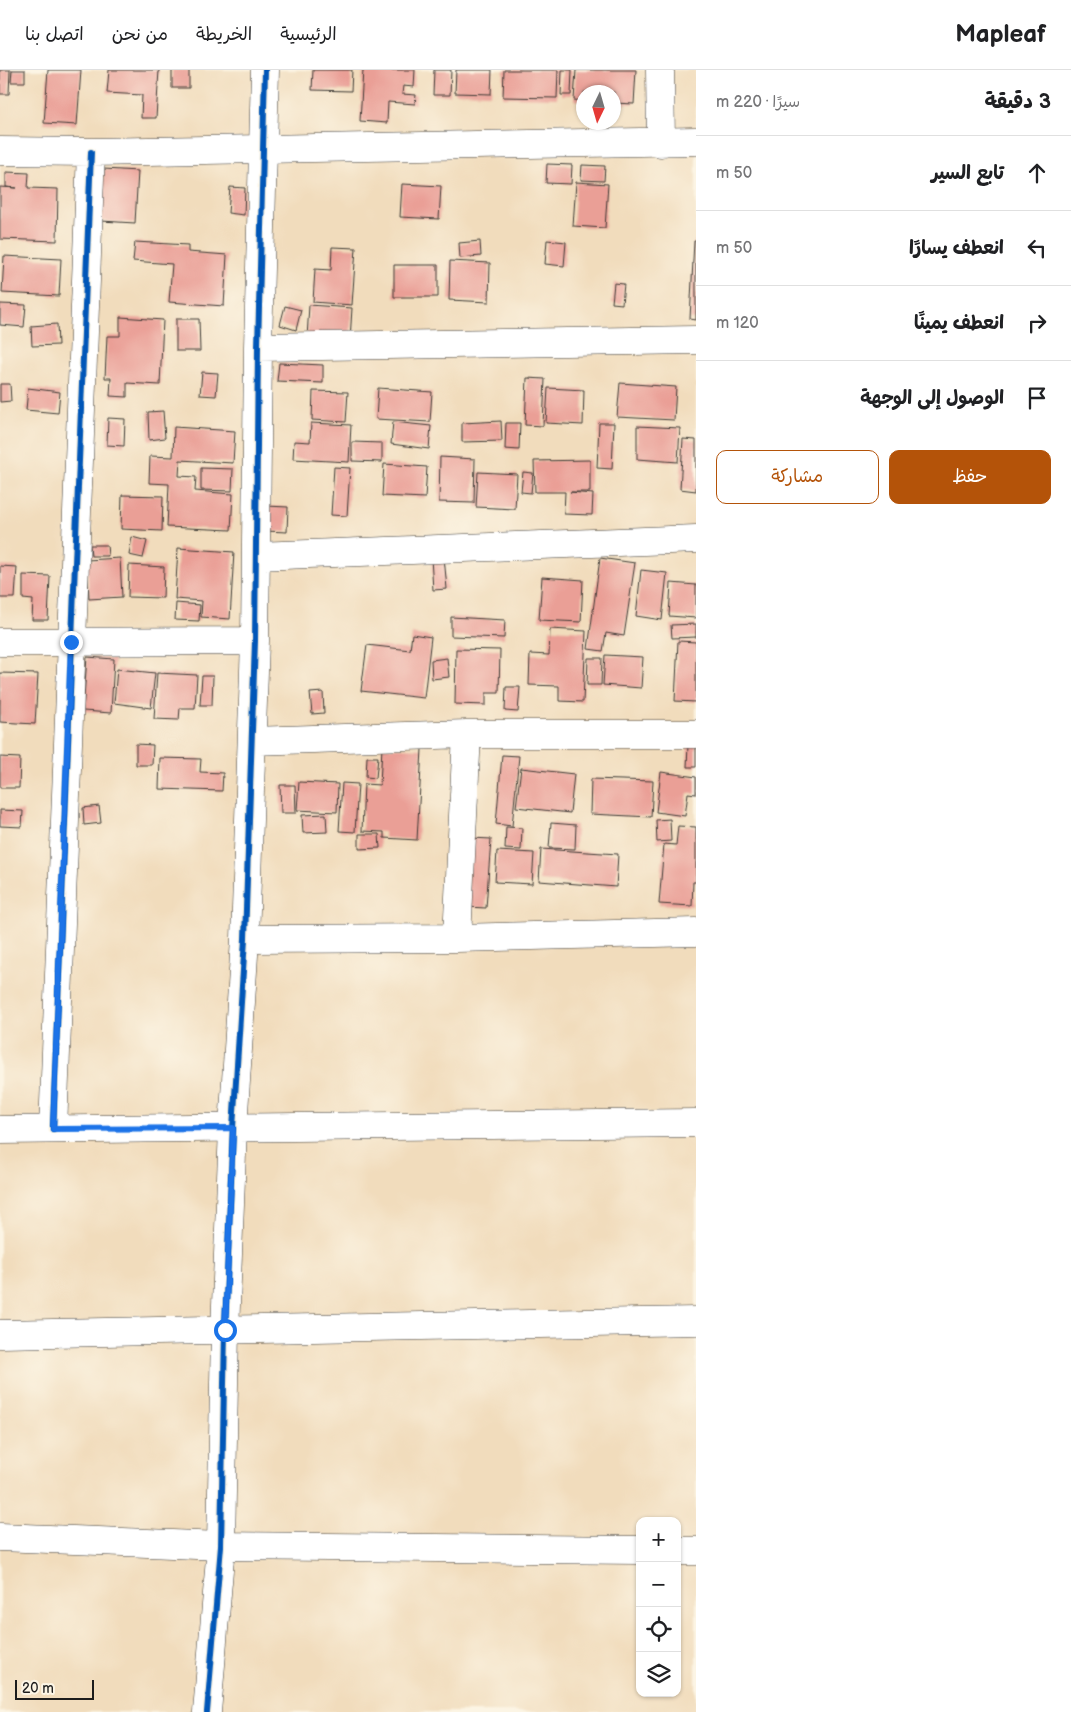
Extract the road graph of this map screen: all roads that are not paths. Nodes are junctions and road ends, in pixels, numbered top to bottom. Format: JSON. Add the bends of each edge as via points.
{"nodes":[{"id":1,"x":265,"y":70,"type":"edge"},
{"id":2,"x":660,"y":70,"type":"edge"},
{"id":3,"x":696,"y":142,"type":"edge"},
{"id":4,"x":661,"y":143,"type":"junction"},
{"id":5,"x":263,"y":148,"type":"junction"},
{"id":6,"x":0,"y":151,"type":"edge"},
{"id":7,"x":91,"y":152,"type":"junction"},
{"id":8,"x":696,"y":340,"type":"edge"},
{"id":9,"x":258,"y":347,"type":"junction"},
{"id":10,"x":696,"y":539,"type":"edge"},
{"id":11,"x":257,"y":556,"type":"junction"},
{"id":12,"x":255,"y":641,"type":"junction"},
{"id":13,"x":0,"y":642,"type":"edge"},
{"id":14,"x":71,"y":642,"type":"junction"},
{"id":15,"x":467,"y":734,"type":"junction"},
{"id":16,"x":696,"y":734,"type":"edge"},
{"id":17,"x":252,"y":741,"type":"junction"},
{"id":18,"x":696,"y":932,"type":"edge"},
{"id":19,"x":457,"y":938,"type":"junction"},
{"id":20,"x":246,"y":939,"type":"junction"},
{"id":21,"x":696,"y":1123,"type":"edge"},
{"id":22,"x":233,"y":1128,"type":"junction"},
{"id":23,"x":53,"y":1129,"type":"junction"},
{"id":24,"x":0,"y":1130,"type":"edge"},
{"id":25,"x":696,"y":1321,"type":"edge"},
{"id":26,"x":225,"y":1330,"type":"junction"},
{"id":27,"x":0,"y":1334,"type":"edge"},
{"id":28,"x":0,"y":1536,"type":"edge"},
{"id":29,"x":221,"y":1546,"type":"junction"},
{"id":30,"x":636,"y":1550,"type":"edge"},
{"id":31,"x":681,"y":1551,"type":"edge"},
{"id":32,"x":696,"y":1551,"type":"edge"},
{"id":33,"x":207,"y":1712,"type":"edge"}],
"edges":[{"from":1,"to":5,"type":"street"},
{"from":2,"to":4,"type":"street"},
{"from":3,"to":4,"type":"street"},
{"from":4,"to":5,"type":"street"},
{"from":5,"to":7,"type":"street"},
{"from":5,"to":9,"type":"street"},
{"from":6,"to":7,"type":"street"},
{"from":7,"to":14,"type":"street"},
{"from":8,"to":9,"type":"street"},
{"from":9,"to":11,"type":"street"},
{"from":10,"to":11,"type":"street"},
{"from":11,"to":12,"type":"street"},
{"from":12,"to":14,"type":"street"},
{"from":12,"to":17,"type":"street"},
{"from":13,"to":14,"type":"street"},
{"from":14,"to":23,"type":"street"},
{"from":15,"to":16,"type":"street"},
{"from":15,"to":17,"type":"street"},
{"from":15,"to":19,"type":"street"},
{"from":17,"to":20,"type":"street"},
{"from":18,"to":19,"type":"street"},
{"from":19,"to":20,"type":"street"},
{"from":20,"to":22,"type":"street"},
{"from":21,"to":22,"type":"street"},
{"from":22,"to":23,"type":"street"},
{"from":22,"to":26,"type":"street"},
{"from":23,"to":24,"type":"street"},
{"from":25,"to":26,"type":"street"},
{"from":26,"to":27,"type":"street"},
{"from":26,"to":29,"type":"street"},
{"from":28,"to":29,"type":"street"},
{"from":29,"to":30,"type":"street"},
{"from":29,"to":33,"type":"street"},
{"from":31,"to":32,"type":"street"}]}
